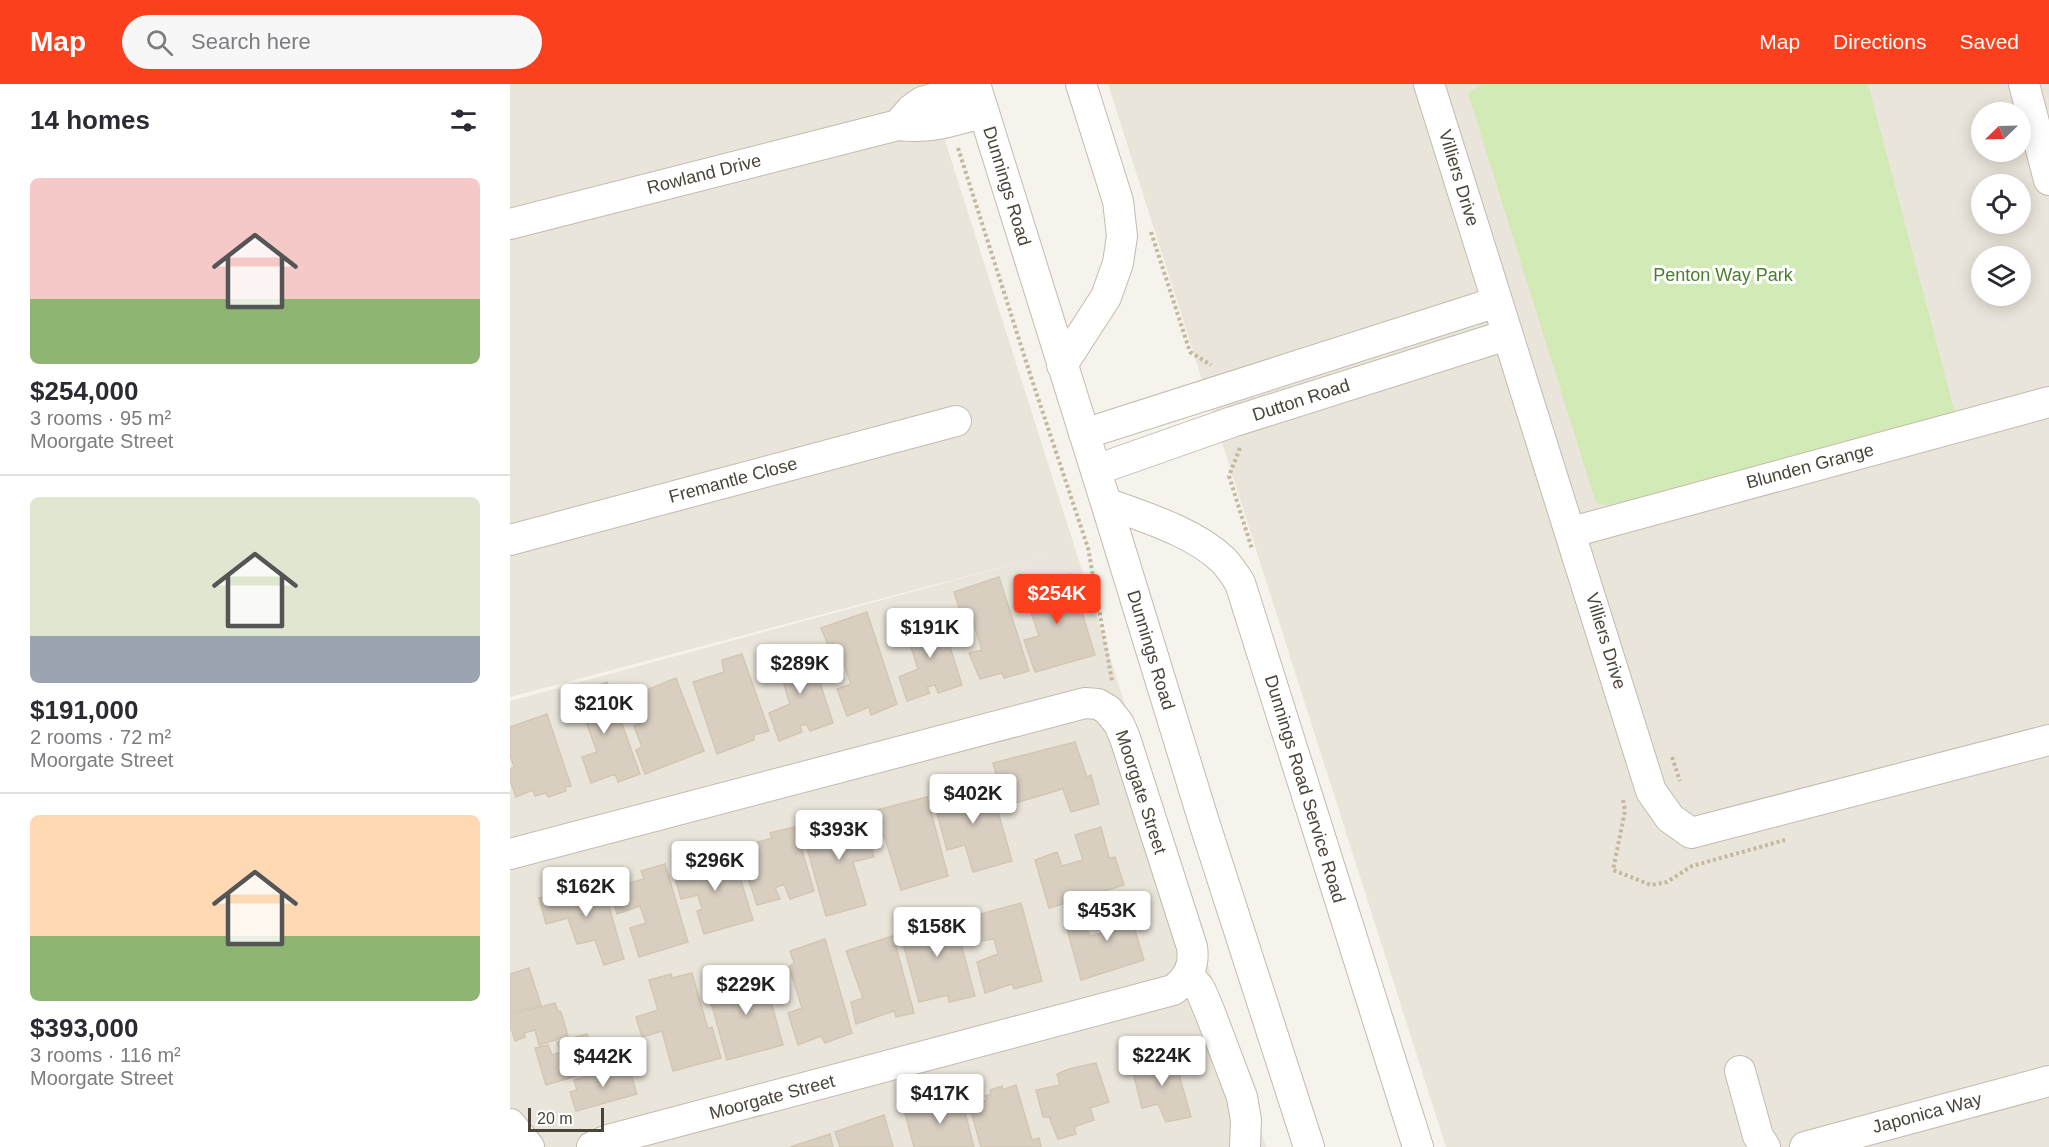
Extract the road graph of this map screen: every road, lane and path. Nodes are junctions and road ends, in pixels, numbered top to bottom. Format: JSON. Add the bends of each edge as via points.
{"nodes":[{"id":1,"x":1081,"y":84,"type":"edge"},
{"id":2,"x":1429,"y":84,"type":"edge"},
{"id":3,"x":2024,"y":84,"type":"edge"},
{"id":4,"x":978,"y":94,"type":"edge"},
{"id":5,"x":950,"y":122,"type":"junction"},
{"id":6,"x":898,"y":125,"type":"junction"},
{"id":7,"x":2049,"y":180,"type":"edge"},
{"id":8,"x":510,"y":224,"type":"edge"},
{"id":9,"x":1497,"y":302,"type":"junction"},
{"id":10,"x":1508,"y":335,"type":"junction"},
{"id":11,"x":1062,"y":365,"type":"junction"},
{"id":12,"x":2049,"y":402,"type":"edge"},
{"id":13,"x":956,"y":421,"type":"dead end"},
{"id":14,"x":1084,"y":434,"type":"junction"},
{"id":15,"x":1096,"y":470,"type":"junction"},
{"id":16,"x":1106,"y":503,"type":"junction"},
{"id":17,"x":1572,"y":532,"type":"junction"},
{"id":18,"x":510,"y":540,"type":"edge"},
{"id":19,"x":1108,"y":710,"type":"junction"},
{"id":20,"x":2049,"y":741,"type":"edge"},
{"id":21,"x":1670,"y":750,"type":"dead end"},
{"id":22,"x":1681,"y":783,"type":"dead end"},
{"id":23,"x":1622,"y":792,"type":"dead end"},
{"id":24,"x":1789,"y":839,"type":"dead end"},
{"id":25,"x":510,"y":854,"type":"edge"},
{"id":26,"x":1189,"y":976,"type":"junction"},
{"id":27,"x":1740,"y":1071,"type":"dead end"},
{"id":28,"x":2049,"y":1081,"type":"edge"},
{"id":29,"x":510,"y":1124,"type":"edge"},
{"id":30,"x":529,"y":1147,"type":"edge"},
{"id":31,"x":592,"y":1147,"type":"edge"},
{"id":32,"x":1245,"y":1147,"type":"edge"},
{"id":33,"x":1309,"y":1147,"type":"edge"},
{"id":34,"x":1418,"y":1147,"type":"edge"},
{"id":35,"x":1765,"y":1147,"type":"edge"},
{"id":36,"x":1805,"y":1147,"type":"edge"}],
"edges":[{"from":1,"to":11,"type":"street","via":[[1118,201],[1122,236],[1106,297]]},
{"from":2,"to":9,"type":"street","name":"Villiers Drive"},
{"from":3,"to":7,"type":"street"},
{"from":4,"to":5,"type":"street","name":"Rowland Drive"},
{"from":4,"to":6,"type":"street","via":[[922,102]]},
{"from":4,"to":11,"type":"street","name":"Dunnings Road"},
{"from":5,"to":6,"type":"street","name":"Rowland Drive","via":[[924,127]]},
{"from":5,"to":19,"type":"path","via":[[1088,548],[1113,677]]},
{"from":6,"to":8,"type":"street","name":"Rowland Drive"},
{"from":9,"to":10,"type":"street","name":"Villiers Drive"},
{"from":9,"to":14,"type":"street","name":"Dutton Road"},
{"from":10,"to":15,"type":"street","name":"Dutton Road","via":[[1232,422]]},
{"from":10,"to":17,"type":"street","name":"Villiers Drive"},
{"from":11,"to":14,"type":"street","name":"Dunnings Road"},
{"from":12,"to":17,"type":"street","name":"Blunden Grange"},
{"from":13,"to":18,"type":"street","name":"Fremantle Close"},
{"from":14,"to":15,"type":"street","name":"Dunnings Road"},
{"from":15,"to":16,"type":"street","name":"Dunnings Road"},
{"from":16,"to":33,"type":"street","name":"Dunnings Road"},
{"from":16,"to":34,"type":"street","name":"Dunnings Road Service Road","via":[[1202,543],[1224,561],[1240,583]]},
{"from":17,"to":20,"type":"street","name":"Villiers Drive","via":[[1651,791],[1670,818],[1691,833]]},
{"from":19,"to":25,"type":"street","name":"Moorgate Street","via":[[1098,704],[1071,706]]},
{"from":19,"to":26,"type":"street","name":"Moorgate Street","via":[[1125,738],[1192,947],[1194,957]]},
{"from":21,"to":22,"type":"path"},
{"from":23,"to":24,"type":"path","via":[[1625,811],[1614,870],[1651,885],[1667,882],[1692,866]]},
{"from":26,"to":31,"type":"street","name":"Moorgate Street","via":[[1173,990],[1153,996]]},
{"from":26,"to":32,"type":"street","via":[[1200,989],[1242,1097]]},
{"from":27,"to":35,"type":"street","via":[[1758,1136]]},
{"from":28,"to":36,"type":"street","name":"Japonica Way"},
{"from":29,"to":30,"type":"street"}]}
